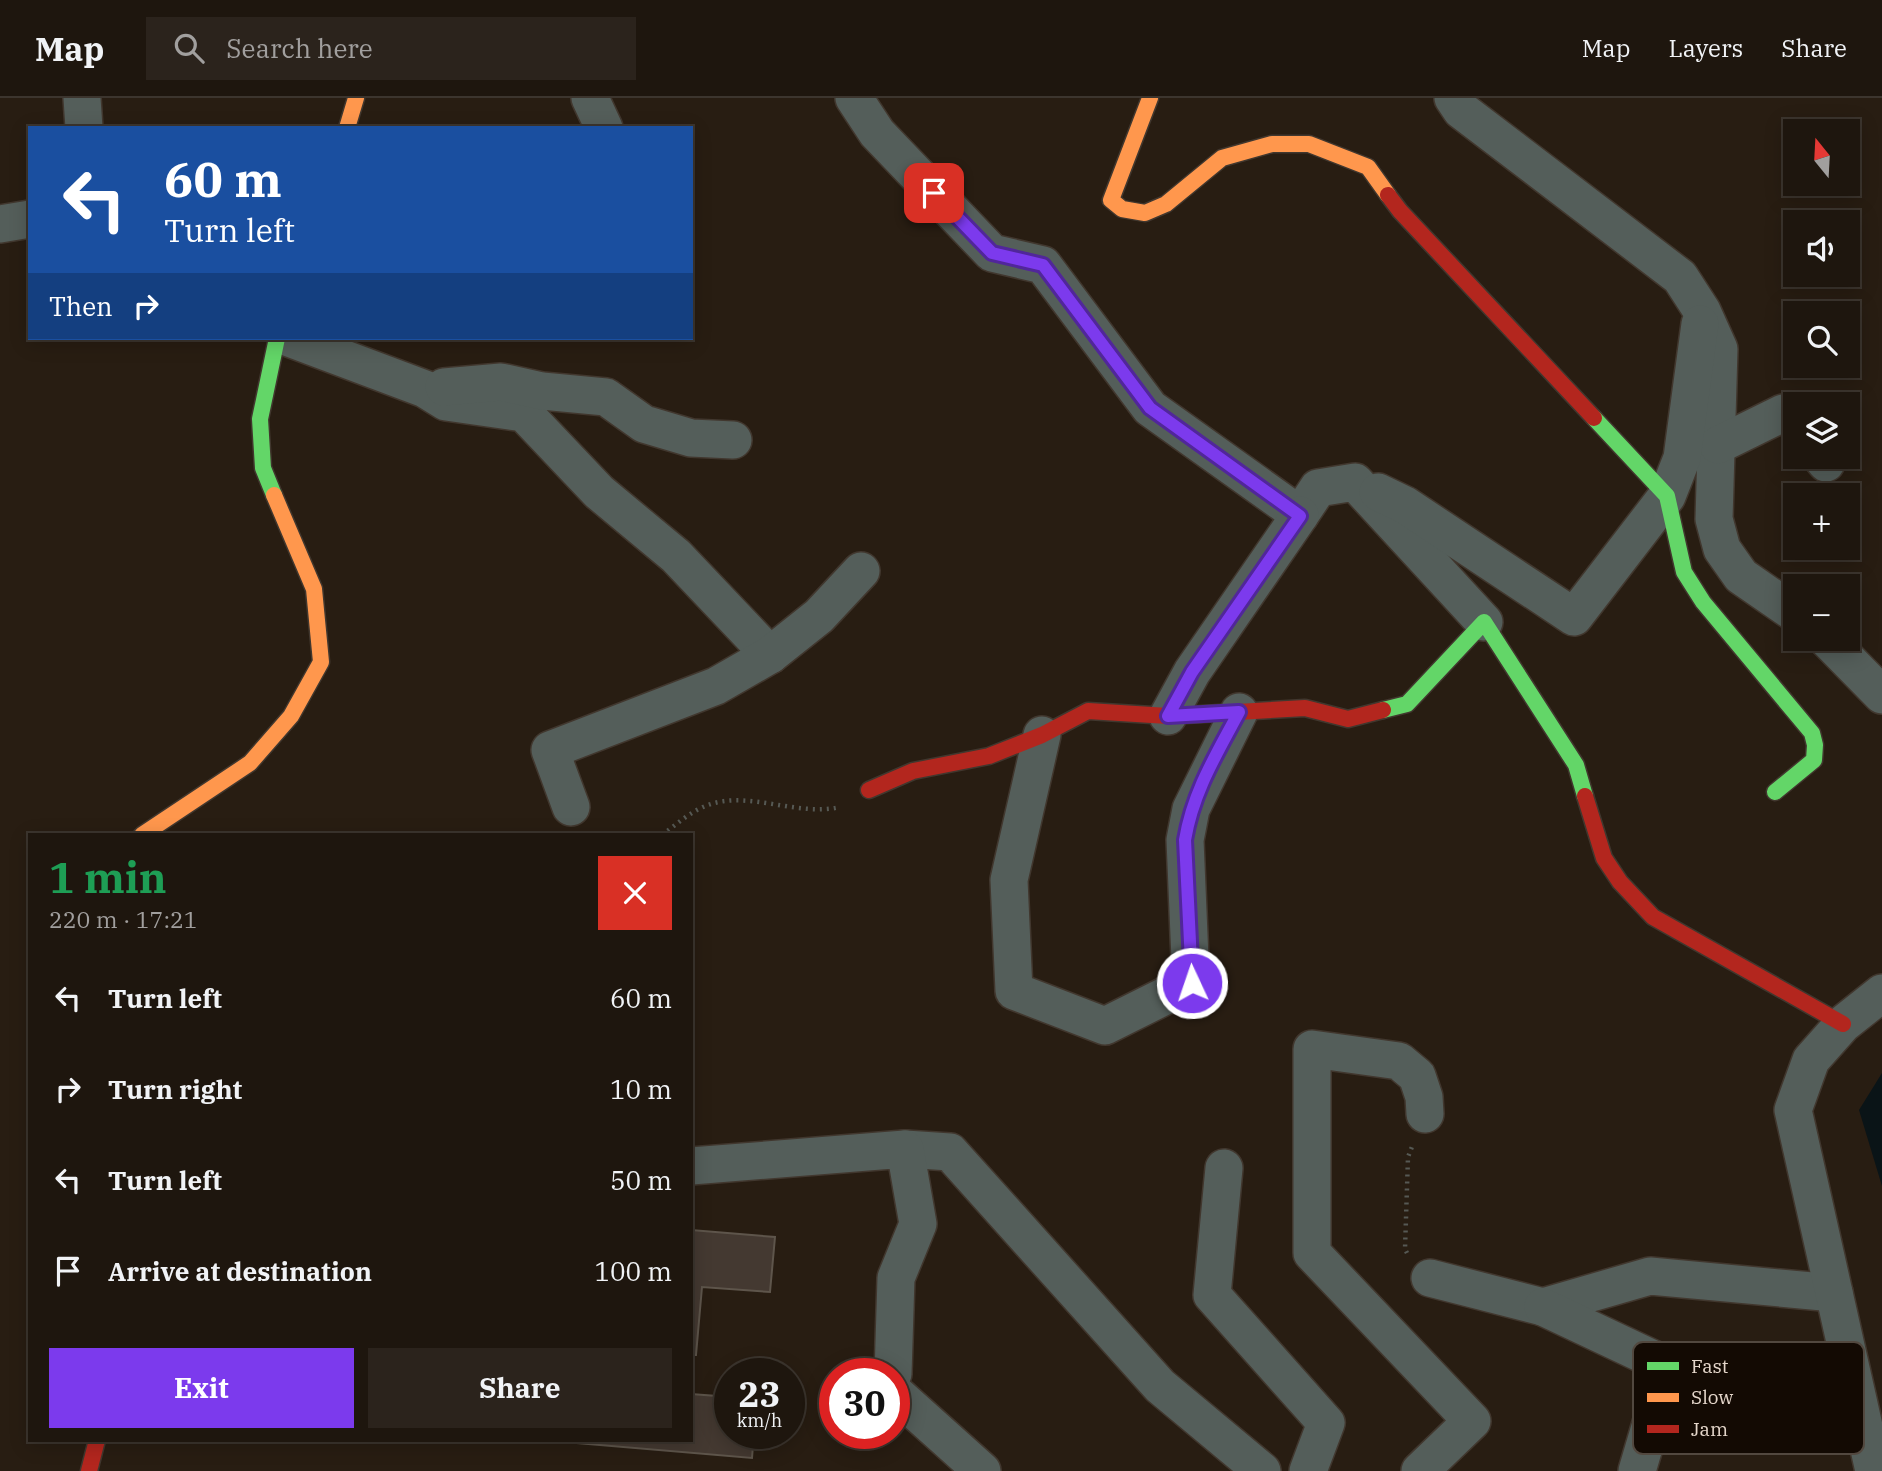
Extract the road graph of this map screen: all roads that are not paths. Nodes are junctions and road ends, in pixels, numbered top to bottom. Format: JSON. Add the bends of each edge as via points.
{"nodes":[{"id":1,"x":82,"y":98,"type":"edge"},
{"id":2,"x":356,"y":98,"type":"edge"},
{"id":3,"x":590,"y":98,"type":"edge"},
{"id":4,"x":854,"y":98,"type":"edge"},
{"id":5,"x":1150,"y":98,"type":"edge"},
{"id":6,"x":1453,"y":98,"type":"edge"},
{"id":7,"x":85,"y":126,"type":"edge"},
{"id":8,"x":348,"y":126,"type":"edge"},
{"id":9,"x":603,"y":126,"type":"edge"},
{"id":10,"x":28,"y":219,"type":"edge"},
{"id":11,"x":0,"y":224,"type":"edge"},
{"id":12,"x":1702,"y":311,"type":"junction"},
{"id":13,"x":277,"y":340,"type":"edge"},
{"id":14,"x":294,"y":340,"type":"edge"},
{"id":15,"x":425,"y":389,"type":"junction"},
{"id":16,"x":1783,"y":413,"type":"edge"},
{"id":17,"x":733,"y":440,"type":"dead end"},
{"id":18,"x":1718,"y":445,"type":"junction"},
{"id":19,"x":1354,"y":482,"type":"junction"},
{"id":20,"x":1667,"y":496,"type":"junction"},
{"id":21,"x":1300,"y":516,"type":"junction"},
{"id":22,"x":861,"y":571,"type":"dead end"},
{"id":23,"x":1783,"y":605,"type":"edge"},
{"id":24,"x":1484,"y":622,"type":"junction"},
{"id":25,"x":1838,"y":651,"type":"edge"},
{"id":26,"x":770,"y":655,"type":"junction"},
{"id":27,"x":1882,"y":695,"type":"edge"},
{"id":28,"x":1239,"y":712,"type":"junction"},
{"id":29,"x":1168,"y":716,"type":"junction"},
{"id":30,"x":1042,"y":735,"type":"junction"},
{"id":31,"x":869,"y":790,"type":"road end"},
{"id":32,"x":1775,"y":792,"type":"dead end"},
{"id":33,"x":571,"y":807,"type":"dead end"},
{"id":34,"x":145,"y":833,"type":"edge"},
{"id":35,"x":1882,"y":993,"type":"edge"},
{"id":36,"x":1843,"y":1024,"type":"junction"},
{"id":37,"x":1425,"y":1114,"type":"road end"},
{"id":38,"x":905,"y":1149,"type":"junction"},
{"id":39,"x":693,"y":1166,"type":"edge"},
{"id":40,"x":1224,"y":1168,"type":"dead end"},
{"id":41,"x":1430,"y":1278,"type":"road end"},
{"id":42,"x":1834,"y":1293,"type":"junction"},
{"id":43,"x":1543,"y":1307,"type":"junction"},
{"id":44,"x":1845,"y":1342,"type":"edge"},
{"id":45,"x":1633,"y":1349,"type":"edge"},
{"id":46,"x":893,"y":1358,"type":"edge"},
{"id":47,"x":910,"y":1406,"type":"edge"},
{"id":48,"x":1864,"y":1426,"type":"edge"},
{"id":49,"x":96,"y":1442,"type":"edge"},
{"id":50,"x":1642,"y":1454,"type":"edge"},
{"id":51,"x":89,"y":1471,"type":"edge"},
{"id":52,"x":982,"y":1471,"type":"edge"},
{"id":53,"x":1262,"y":1471,"type":"edge"},
{"id":54,"x":1308,"y":1471,"type":"edge"},
{"id":55,"x":1420,"y":1471,"type":"edge"},
{"id":56,"x":1637,"y":1471,"type":"edge"},
{"id":57,"x":1874,"y":1471,"type":"edge"}],
"edges":[{"from":1,"to":7,"type":"street"},
{"from":2,"to":8,"type":"street"},
{"from":3,"to":9,"type":"street"},
{"from":4,"to":21,"type":"street","via":[[877,133],[992,253],[1043,265],[1150,408]]},
{"from":5,"to":20,"type":"street","via":[[1111,200],[1122,209],[1145,213],[1166,204],[1222,158],[1272,144],[1309,144],[1368,167],[1400,211]]},
{"from":6,"to":12,"type":"street","via":[[1461,110],[1680,276]]},
{"from":10,"to":11,"type":"street"},
{"from":12,"to":18,"type":"street","via":[[1719,349]]},
{"from":12,"to":20,"type":"street","via":[[1682,458]]},
{"from":13,"to":34,"type":"street","via":[[260,419],[263,467],[314,589],[321,662],[291,716],[250,763]]},
{"from":14,"to":15,"type":"street"},
{"from":15,"to":17,"type":"street","via":[[501,382],[606,397],[644,424],[691,438]]},
{"from":15,"to":26,"type":"street","via":[[446,402],[524,413],[599,492],[676,556]]},
{"from":16,"to":18,"type":"street"},
{"from":18,"to":23,"type":"street","via":[[1714,519],[1721,549],[1741,576]]},
{"from":19,"to":20,"type":"street","via":[[1405,505],[1574,617]]},
{"from":19,"to":21,"type":"street","via":[[1318,488]]},
{"from":19,"to":24,"type":"street"},
{"from":20,"to":32,"type":"street","via":[[1684,572],[1703,602],[1812,733],[1814,760]]},
{"from":21,"to":29,"type":"street","via":[[1192,672]]},
{"from":22,"to":26,"type":"street","via":[[819,616]]},
{"from":24,"to":28,"type":"street","via":[[1407,705],[1348,719],[1304,708]]},
{"from":24,"to":36,"type":"street","via":[[1576,765],[1604,858],[1620,882],[1653,918]]},
{"from":25,"to":27,"type":"street"},
{"from":26,"to":33,"type":"street","via":[[716,686],[550,750]]},
{"from":28,"to":29,"type":"street"},
{"from":28,"to":30,"type":"street","via":[[1191,809],[1185,840],[1192,983],[1105,1026],[1014,991],[1009,880]]},
{"from":29,"to":30,"type":"street","via":[[1088,711]]},
{"from":30,"to":31,"type":"street","via":[[989,756],[913,771]]},
{"from":35,"to":36,"type":"street"},
{"from":36,"to":42,"type":"street","via":[[1811,1060],[1793,1110]]},
{"from":37,"to":55,"type":"street","via":[[1417,1076],[1399,1061],[1312,1049],[1312,1253],[1472,1421]]},
{"from":38,"to":39,"type":"street"},
{"from":38,"to":46,"type":"street","via":[[918,1224],[896,1278]]},
{"from":38,"to":53,"type":"street","via":[[950,1152],[1160,1386]]},
{"from":40,"to":54,"type":"street","via":[[1212,1295],[1326,1423]]},
{"from":41,"to":43,"type":"street"},
{"from":42,"to":43,"type":"street","via":[[1650,1276]]},
{"from":42,"to":44,"type":"street"},
{"from":43,"to":45,"type":"street"},
{"from":47,"to":52,"type":"street"},
{"from":48,"to":57,"type":"street"},
{"from":49,"to":51,"type":"street"},
{"from":50,"to":56,"type":"street"}]}
